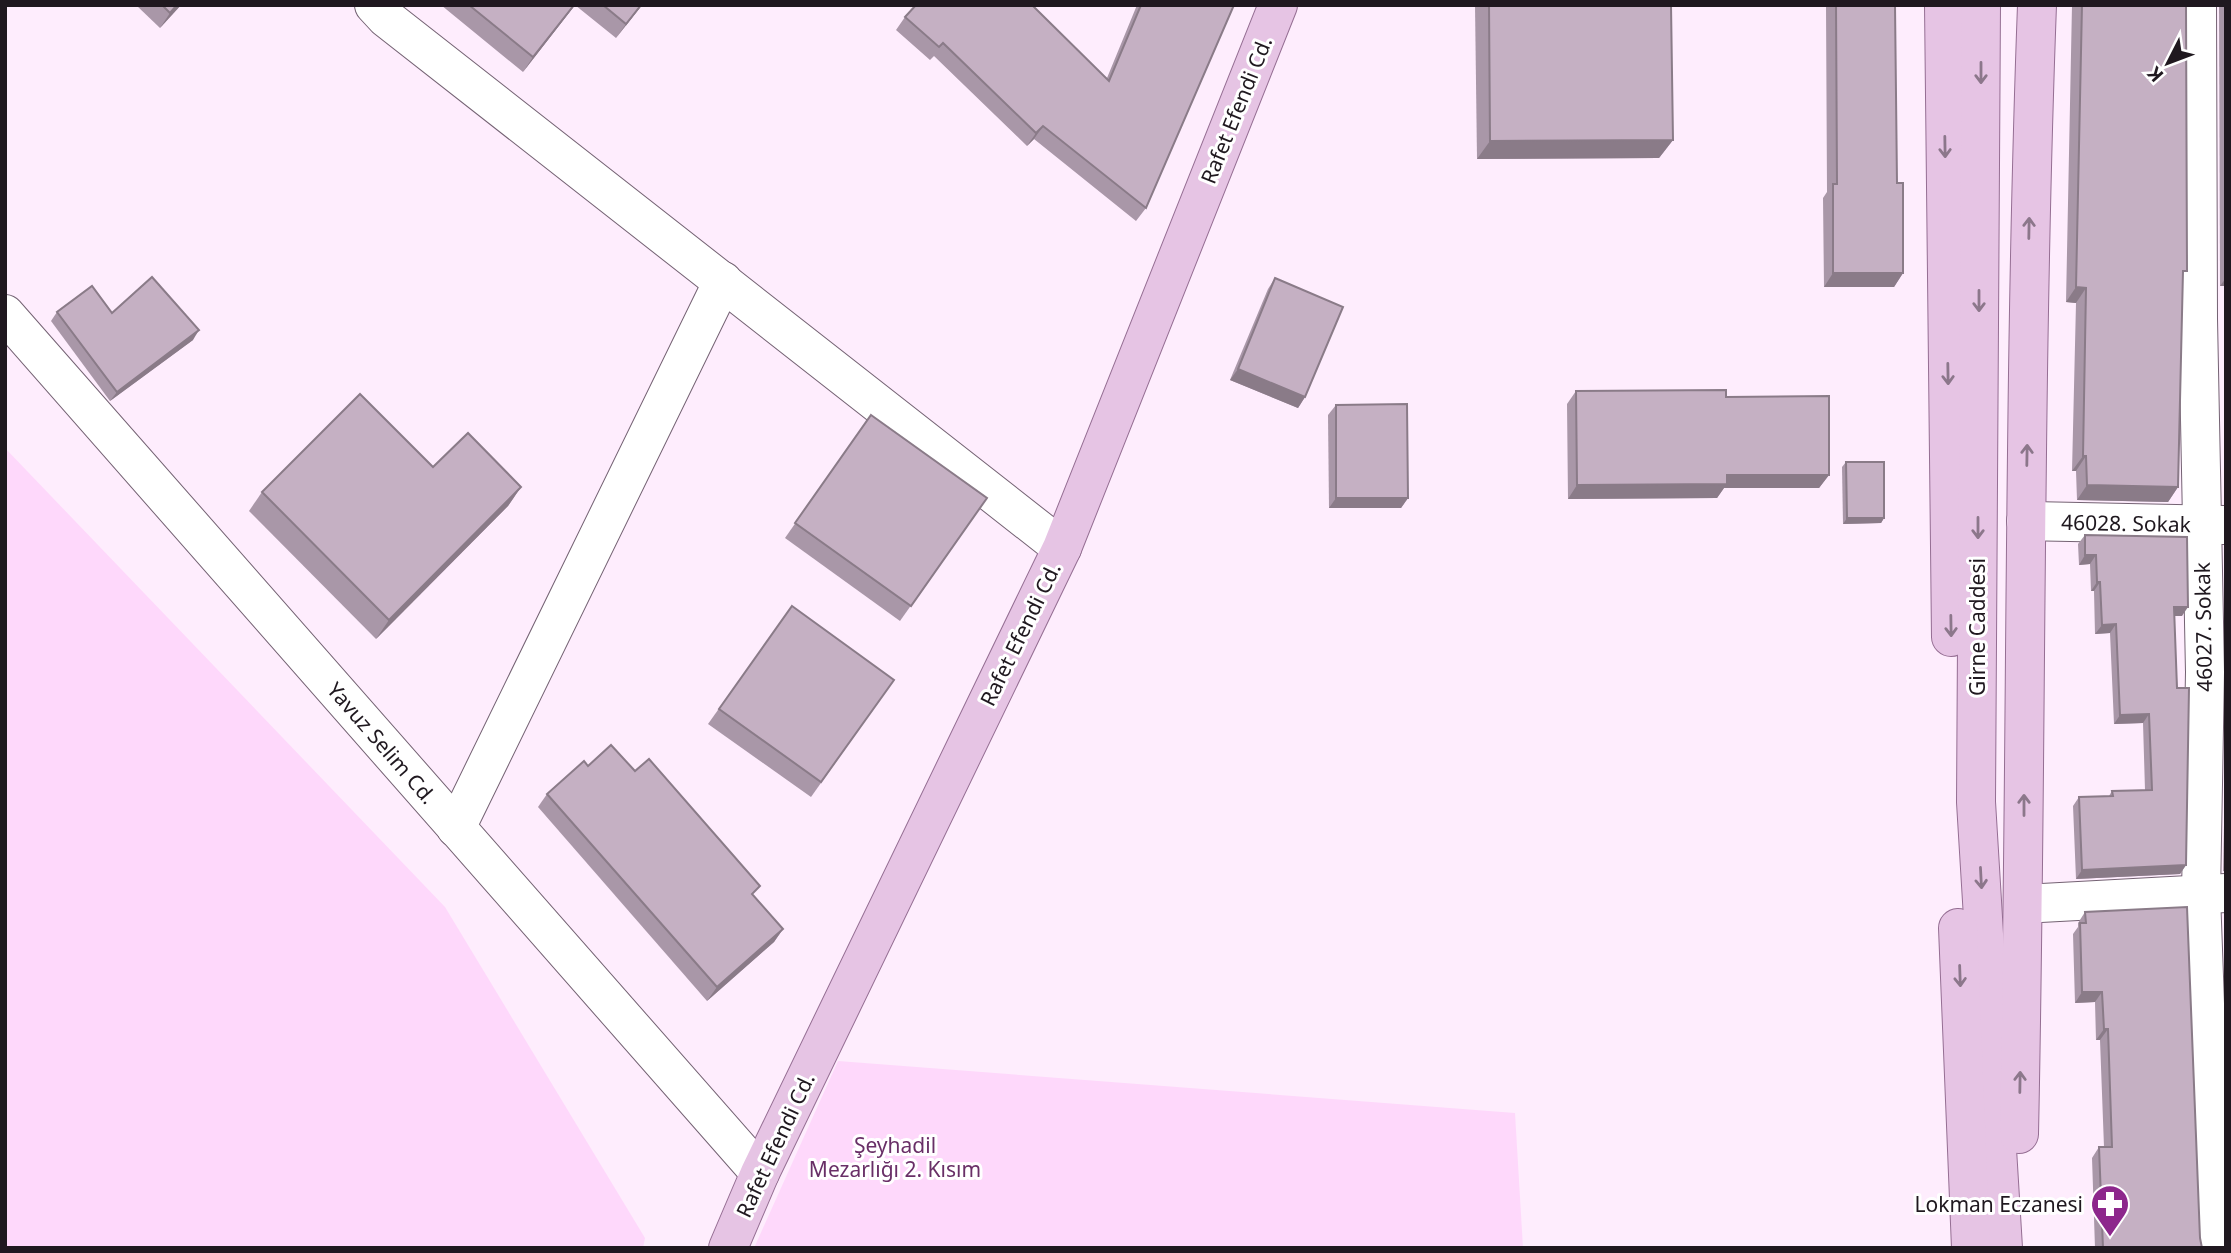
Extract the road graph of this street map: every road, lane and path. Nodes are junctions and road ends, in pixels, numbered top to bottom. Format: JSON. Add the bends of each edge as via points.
{"nodes":[{"id":1,"x":374,"y":5,"type":"edge"},
{"id":2,"x":1278,"y":5,"type":"edge"},
{"id":3,"x":1944,"y":5,"type":"edge"},
{"id":4,"x":1981,"y":5,"type":"edge"},
{"id":5,"x":2037,"y":5,"type":"edge"},
{"id":6,"x":2197,"y":5,"type":"edge"},
{"id":7,"x":2212,"y":113,"type":"edge"},
{"id":8,"x":723,"y":281,"type":"junction"},
{"id":9,"x":5,"y":314,"type":"edge"},
{"id":10,"x":2212,"y":319,"type":"edge"},
{"id":11,"x":2026,"y":521,"type":"junction"},
{"id":12,"x":2213,"y":524,"type":"edge"},
{"id":13,"x":1062,"y":548,"type":"junction"},
{"id":14,"x":2215,"y":672,"type":"edge"},
{"id":15,"x":456,"y":828,"type":"junction"},
{"id":16,"x":2213,"y":894,"type":"edge"},
{"id":17,"x":2024,"y":904,"type":"junction"},
{"id":18,"x":760,"y":1173,"type":"junction"},
{"id":19,"x":728,"y":1248,"type":"edge"},
{"id":20,"x":1971,"y":1248,"type":"edge"},
{"id":21,"x":2003,"y":1248,"type":"edge"},
{"id":22,"x":2017,"y":1248,"type":"edge"},
{"id":23,"x":2214,"y":1248,"type":"edge"}],
"edges":[{"from":1,"to":8,"type":"street"},
{"from":2,"to":13,"type":"main road","name":"Rafet Efendi Cd."},
{"from":3,"to":20,"type":"main road","name":"Girne Caddesi","one_way":true,"via":[[1955,846]]},
{"from":4,"to":21,"type":"main road","name":"Girne Caddesi","one_way":true,"via":[[1976,802]]},
{"from":11,"to":5,"type":"main road","one_way":true},
{"from":6,"to":7,"type":"street","name":"46027. Sokak"},
{"from":7,"to":10,"type":"street","name":"46027. Sokak"},
{"from":8,"to":13,"type":"street"},
{"from":8,"to":15,"type":"street"},
{"from":9,"to":15,"type":"street","name":"Yavuz Selim Cd."},
{"from":10,"to":12,"type":"street","name":"46027. Sokak"},
{"from":11,"to":12,"type":"street","name":"46028. Sokak"},
{"from":17,"to":11,"type":"main road","one_way":true},
{"from":12,"to":14,"type":"street","name":"46027. Sokak"},
{"from":13,"to":18,"type":"main road","name":"Rafet Efendi Cd."},
{"from":14,"to":16,"type":"street","name":"46027. Sokak"},
{"from":15,"to":18,"type":"street","name":"Yavuz Selim Cd."},
{"from":16,"to":17,"type":"street"},
{"from":16,"to":23,"type":"street","name":"46027. Sokak"},
{"from":22,"to":17,"type":"main road","one_way":true},
{"from":18,"to":19,"type":"main road","name":"Rafet Efendi Cd."}]}
